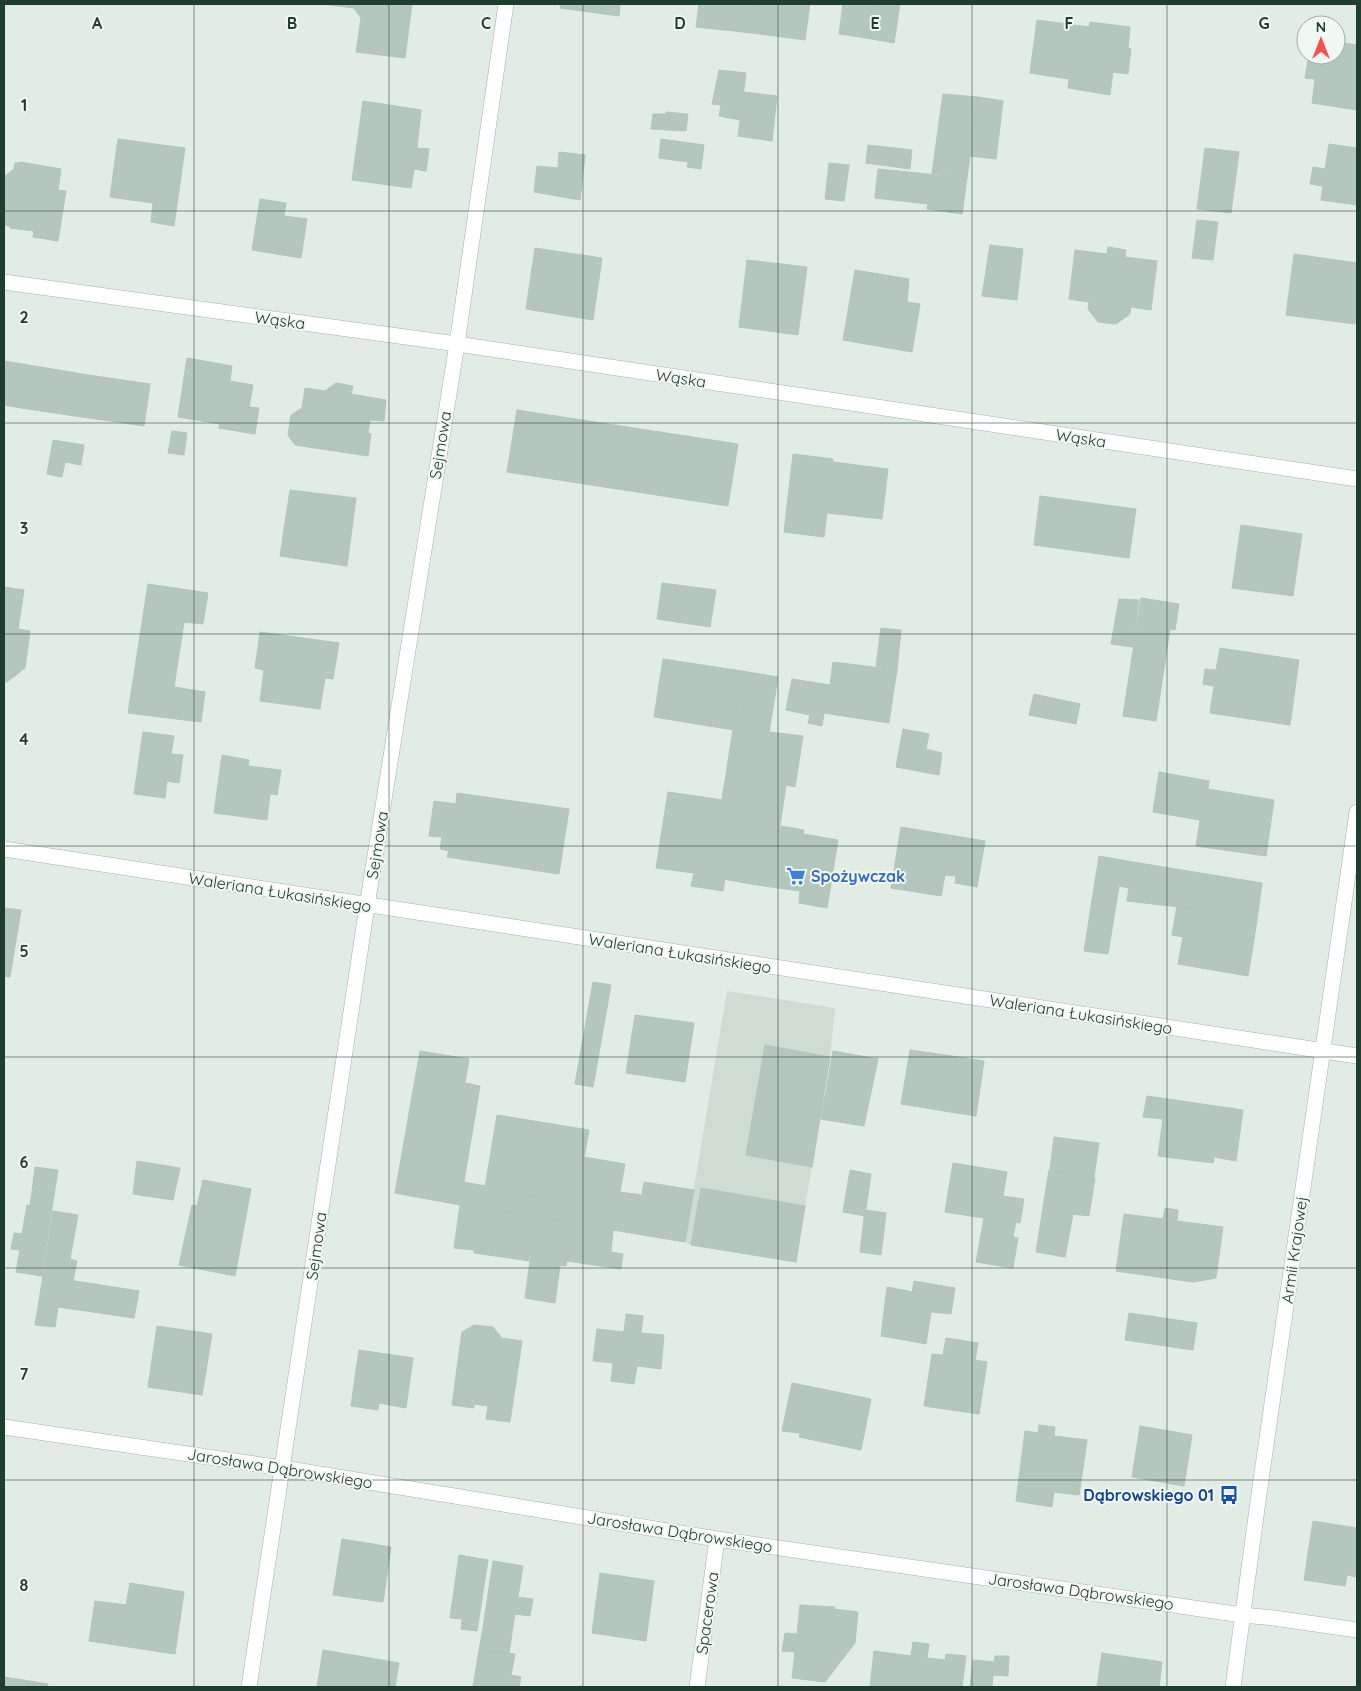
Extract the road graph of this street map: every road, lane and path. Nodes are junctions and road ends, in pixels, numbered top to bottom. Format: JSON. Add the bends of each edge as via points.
{"nodes":[{"id":1,"x":506,"y":4,"type":"edge"},
{"id":2,"x":4,"y":282,"type":"edge"},
{"id":3,"x":456,"y":344,"type":"junction"},
{"id":4,"x":1357,"y":479,"type":"edge"},
{"id":5,"x":1357,"y":812,"type":"edge"},
{"id":6,"x":4,"y":849,"type":"edge"},
{"id":7,"x":367,"y":906,"type":"junction"},
{"id":8,"x":1323,"y":1051,"type":"junction"},
{"id":9,"x":1357,"y":1056,"type":"edge"},
{"id":10,"x":4,"y":1427,"type":"edge"},
{"id":11,"x":283,"y":1468,"type":"junction"},
{"id":12,"x":717,"y":1539,"type":"junction"},
{"id":13,"x":1242,"y":1615,"type":"junction"},
{"id":14,"x":1357,"y":1630,"type":"edge"},
{"id":15,"x":249,"y":1687,"type":"edge"},
{"id":16,"x":697,"y":1687,"type":"edge"},
{"id":17,"x":1234,"y":1687,"type":"edge"}],
"edges":[{"from":1,"to":3,"type":"street","name":"Sejmowa"},
{"from":2,"to":3,"type":"street","name":"Wąska"},
{"from":3,"to":4,"type":"street","name":"Wąska"},
{"from":3,"to":7,"type":"street","name":"Sejmowa"},
{"from":5,"to":8,"type":"street","name":"Armii Krajowej"},
{"from":6,"to":7,"type":"street","name":"Waleriana Łukasińskiego"},
{"from":7,"to":8,"type":"street","name":"Waleriana Łukasińskiego"},
{"from":7,"to":11,"type":"street","name":"Sejmowa"},
{"from":8,"to":9,"type":"street","name":"Waleriana Łukasińskiego"},
{"from":8,"to":13,"type":"street","name":"Armii Krajowej"},
{"from":10,"to":11,"type":"street","name":"Jarosława Dąbrowskiego"},
{"from":11,"to":12,"type":"street","name":"Jarosława Dąbrowskiego"},
{"from":11,"to":15,"type":"street","name":"Sejmowa"},
{"from":12,"to":13,"type":"street","name":"Jarosława Dąbrowskiego"},
{"from":12,"to":16,"type":"street","name":"Spacerowa"},
{"from":13,"to":14,"type":"street","name":"Jarosława Dąbrowskiego"},
{"from":13,"to":17,"type":"street","name":"Armii Krajowej"}]}
